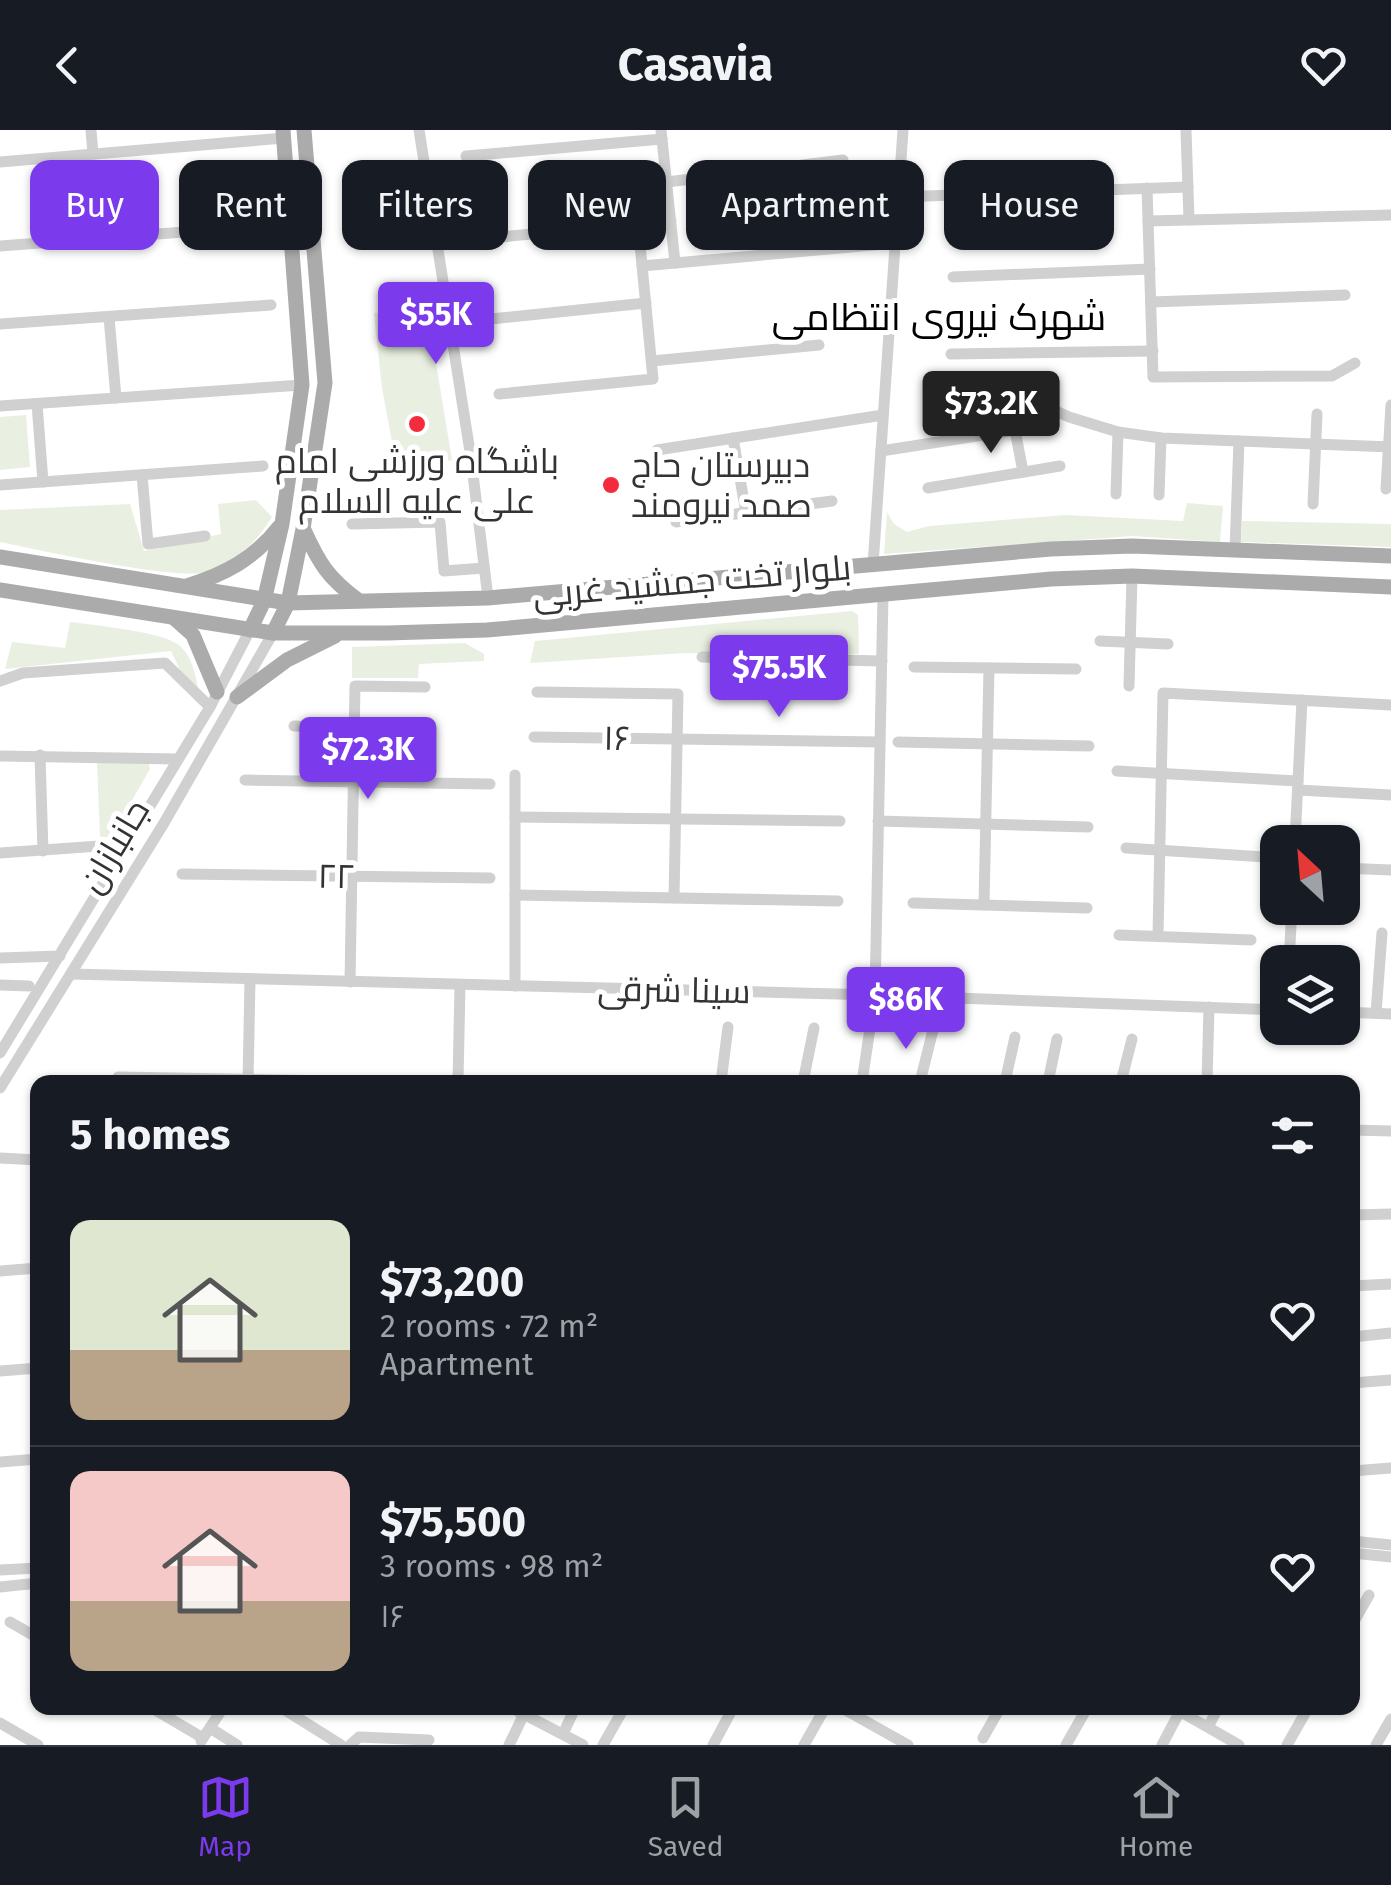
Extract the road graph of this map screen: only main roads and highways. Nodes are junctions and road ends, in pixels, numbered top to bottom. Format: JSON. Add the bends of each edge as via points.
{"nodes":[{"id":1,"x":304,"y":130,"type":"edge"},
{"id":2,"x":283,"y":134,"type":"edge"},
{"id":3,"x":282,"y":524,"type":"junction"},
{"id":4,"x":304,"y":530,"type":"junction"},
{"id":5,"x":1132,"y":546,"type":"junction"},
{"id":6,"x":1391,"y":556,"type":"edge"},
{"id":7,"x":0,"y":557,"type":"edge"},
{"id":8,"x":1132,"y":576,"type":"junction"},
{"id":9,"x":719,"y":579,"type":"junction"},
{"id":10,"x":1391,"y":587,"type":"edge"},
{"id":11,"x":181,"y":588,"type":"junction"},
{"id":12,"x":0,"y":590,"type":"edge"},
{"id":13,"x":358,"y":600,"type":"junction"},
{"id":14,"x":264,"y":601,"type":"junction"},
{"id":15,"x":288,"y":603,"type":"junction"},
{"id":16,"x":723,"y":609,"type":"junction"},
{"id":17,"x":174,"y":618,"type":"junction"},
{"id":18,"x":250,"y":630,"type":"junction"},
{"id":19,"x":273,"y":632,"type":"junction"},
{"id":20,"x":340,"y":633,"type":"junction"},
{"id":21,"x":236,"y":697,"type":"road end"},
{"id":22,"x":213,"y":700,"type":"road end"}],
"edges":[{"from":1,"to":4,"type":"main road","via":[[324,384]]},
{"from":2,"to":3,"type":"main road","via":[[302,385]]},
{"from":3,"to":11,"type":"main road","via":[[245,561]]},
{"from":3,"to":14,"type":"main road"},
{"from":4,"to":13,"type":"main road","via":[[321,567]]},
{"from":4,"to":15,"type":"main road"},
{"from":5,"to":6,"type":"main road","name":"بلوار تخت جمشید غربی"},
{"from":5,"to":8,"type":"main road"},
{"from":5,"to":9,"type":"main road","name":"بلوار تخت جمشید غربی"},
{"from":7,"to":11,"type":"main road"},
{"from":8,"to":10,"type":"main road","name":"بلوار تخت جمشید غربی"},
{"from":8,"to":16,"type":"main road","name":"بلوار تخت جمشید غربی"},
{"from":9,"to":13,"type":"main road","name":"بلوار تخت جمشید غربی","via":[[488,598]]},
{"from":9,"to":16,"type":"main road"},
{"from":11,"to":14,"type":"main road"},
{"from":12,"to":17,"type":"main road","name":"بلوار تخت جمشید غربی"},
{"from":13,"to":15,"type":"main road","name":"بلوار تخت جمشید غربی"},
{"from":14,"to":15,"type":"main road","name":"بلوار تخت جمشید غربی"},
{"from":14,"to":18,"type":"main road"},
{"from":15,"to":19,"type":"main road"},
{"from":16,"to":20,"type":"main road","name":"بلوار تخت جمشید غربی","via":[[487,630]]},
{"from":17,"to":18,"type":"main road","name":"بلوار تخت جمشید غربی"},
{"from":17,"to":22,"type":"main road","via":[[194,635]]},
{"from":18,"to":19,"type":"main road","name":"بلوار تخت جمشید غربی"},
{"from":19,"to":20,"type":"main road","name":"بلوار تخت جمشید غربی"},
{"from":20,"to":21,"type":"main road","via":[[304,649]]}]}
